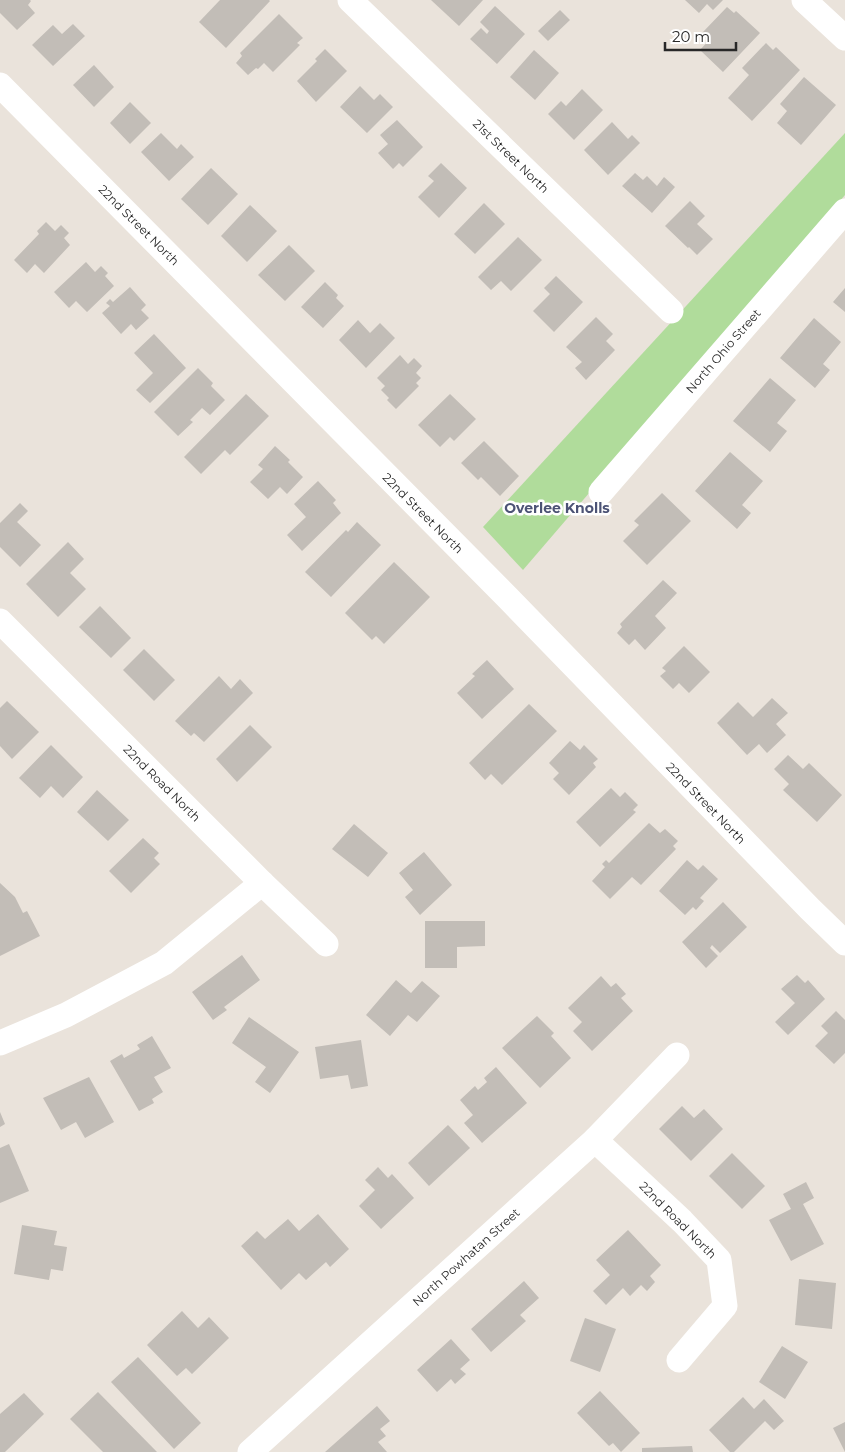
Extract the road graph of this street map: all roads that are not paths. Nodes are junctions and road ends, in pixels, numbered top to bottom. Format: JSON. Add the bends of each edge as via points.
{"nodes":[{"id":1,"x":350,"y":0,"type":"edge"},
{"id":2,"x":804,"y":0,"type":"edge"},
{"id":3,"x":845,"y":38,"type":"edge"},
{"id":4,"x":0,"y":85,"type":"edge"},
{"id":5,"x":845,"y":211,"type":"edge"},
{"id":6,"x":671,"y":311,"type":"dead end"},
{"id":7,"x":601,"y":492,"type":"dead end"},
{"id":8,"x":0,"y":621,"type":"edge"},
{"id":9,"x":262,"y":883,"type":"junction"},
{"id":10,"x":845,"y":943,"type":"edge"},
{"id":11,"x":326,"y":944,"type":"dead end"},
{"id":12,"x":0,"y":1043,"type":"edge"},
{"id":13,"x":677,"y":1055,"type":"dead end"},
{"id":14,"x":595,"y":1140,"type":"junction"},
{"id":15,"x":679,"y":1360,"type":"dead end"},
{"id":16,"x":250,"y":1452,"type":"edge"}],
"edges":[{"from":1,"to":6,"type":"street","name":"21st Street North"},
{"from":2,"to":3,"type":"street"},
{"from":4,"to":10,"type":"street","name":"22nd Street North"},
{"from":5,"to":7,"type":"street","name":"North Ohio Street"},
{"from":8,"to":9,"type":"street","name":"22nd Road North"},
{"from":9,"to":11,"type":"street","name":"22nd Road North"},
{"from":9,"to":12,"type":"street","via":[[164,963],[66,1015]]},
{"from":13,"to":14,"type":"street","name":"North Powhatan Street"},
{"from":14,"to":15,"type":"street","name":"22nd Road North","via":[[719,1260],[725,1306]]},
{"from":14,"to":16,"type":"street","name":"North Powhatan Street"}]}
